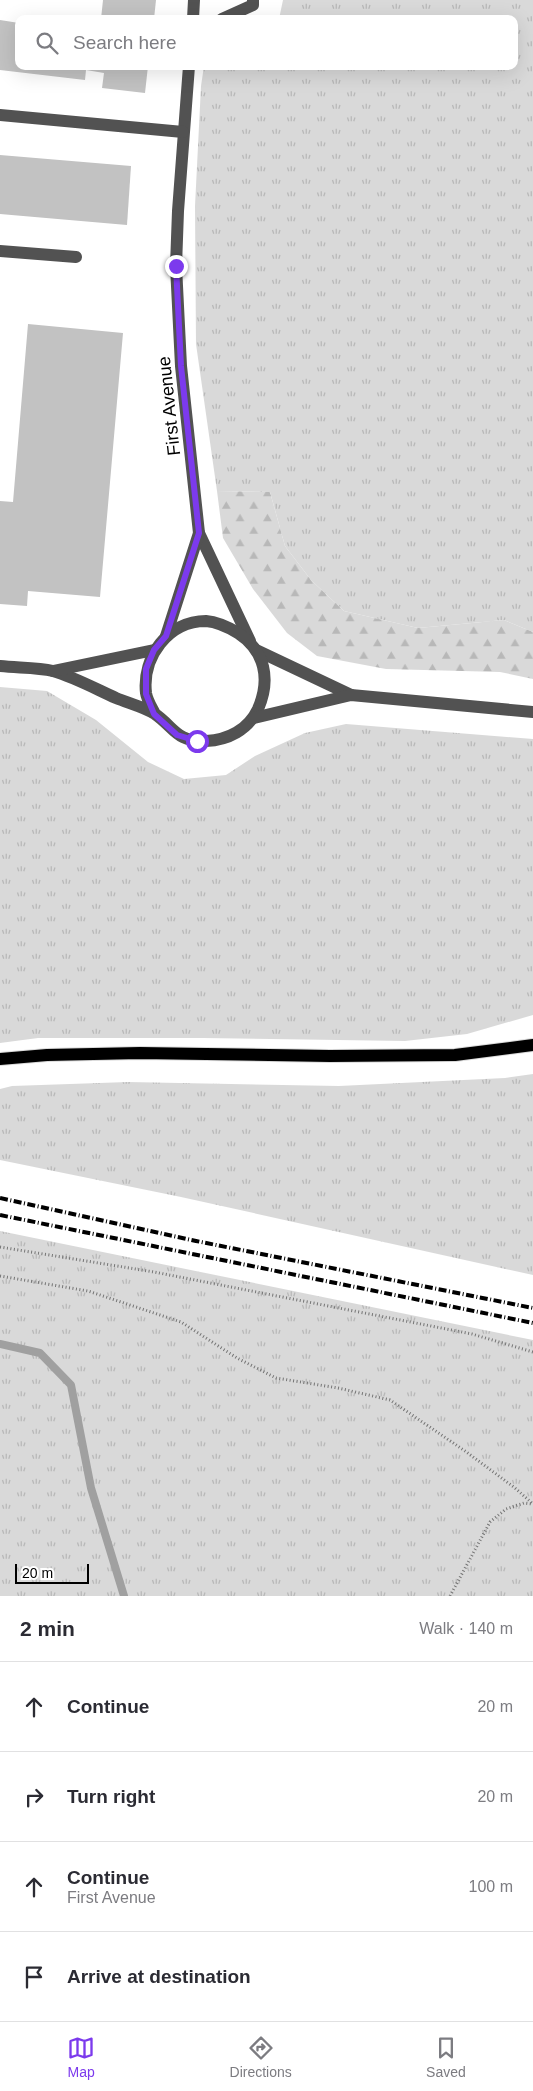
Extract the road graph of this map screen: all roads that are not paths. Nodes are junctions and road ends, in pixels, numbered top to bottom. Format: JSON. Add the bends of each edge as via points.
{"nodes":[{"id":1,"x":194,"y":0,"type":"edge"},
{"id":2,"x":253,"y":0,"type":"edge"},
{"id":3,"x":193,"y":15,"type":"edge"},
{"id":4,"x":231,"y":15,"type":"edge"},
{"id":5,"x":189,"y":70,"type":"edge"},
{"id":6,"x":0,"y":115,"type":"edge"},
{"id":7,"x":183,"y":132,"type":"junction"},
{"id":8,"x":0,"y":251,"type":"edge"},
{"id":9,"x":76,"y":256,"type":"dead end"},
{"id":10,"x":199,"y":533,"type":"junction"},
{"id":11,"x":166,"y":636,"type":"junction"},
{"id":12,"x":253,"y":646,"type":"junction"},
{"id":13,"x":154,"y":650,"type":"junction"},
{"id":14,"x":0,"y":666,"type":"edge"},
{"id":15,"x":52,"y":671,"type":"junction"},
{"id":16,"x":351,"y":695,"type":"junction"},
{"id":17,"x":533,"y":712,"type":"edge"},
{"id":18,"x":154,"y":714,"type":"junction"},
{"id":19,"x":254,"y":718,"type":"junction"},
{"id":20,"x":533,"y":1045,"type":"edge"},
{"id":21,"x":0,"y":1059,"type":"edge"}],
"edges":[{"from":1,"to":3,"type":"street"},
{"from":2,"to":4,"type":"street","via":[[253,5]]},
{"from":5,"to":7,"type":"street","name":"First Avenue"},
{"from":6,"to":7,"type":"street"},
{"from":7,"to":10,"type":"street","name":"First Avenue","via":[[177,276],[181,366]]},
{"from":8,"to":9,"type":"street"},
{"from":10,"to":11,"type":"street","name":"First Avenue"},
{"from":10,"to":12,"type":"street","name":"First Avenue"},
{"from":11,"to":12,"type":"street","via":[[183,626],[206,621],[226,625]]},
{"from":11,"to":13,"type":"street"},
{"from":12,"to":16,"type":"street"},
{"from":12,"to":19,"type":"street","via":[[264,669],[264,695]]},
{"from":13,"to":15,"type":"street"},
{"from":13,"to":18,"type":"street","via":[[146,669],[146,694]]},
{"from":14,"to":15,"type":"street"},
{"from":15,"to":18,"type":"street"},
{"from":16,"to":17,"type":"street"},
{"from":16,"to":19,"type":"street"},
{"from":18,"to":19,"type":"street","via":[[177,735],[197,741],[220,740],[238,733]]},
{"from":20,"to":21,"type":"main road","via":[[455,1055],[140,1053]]}]}
